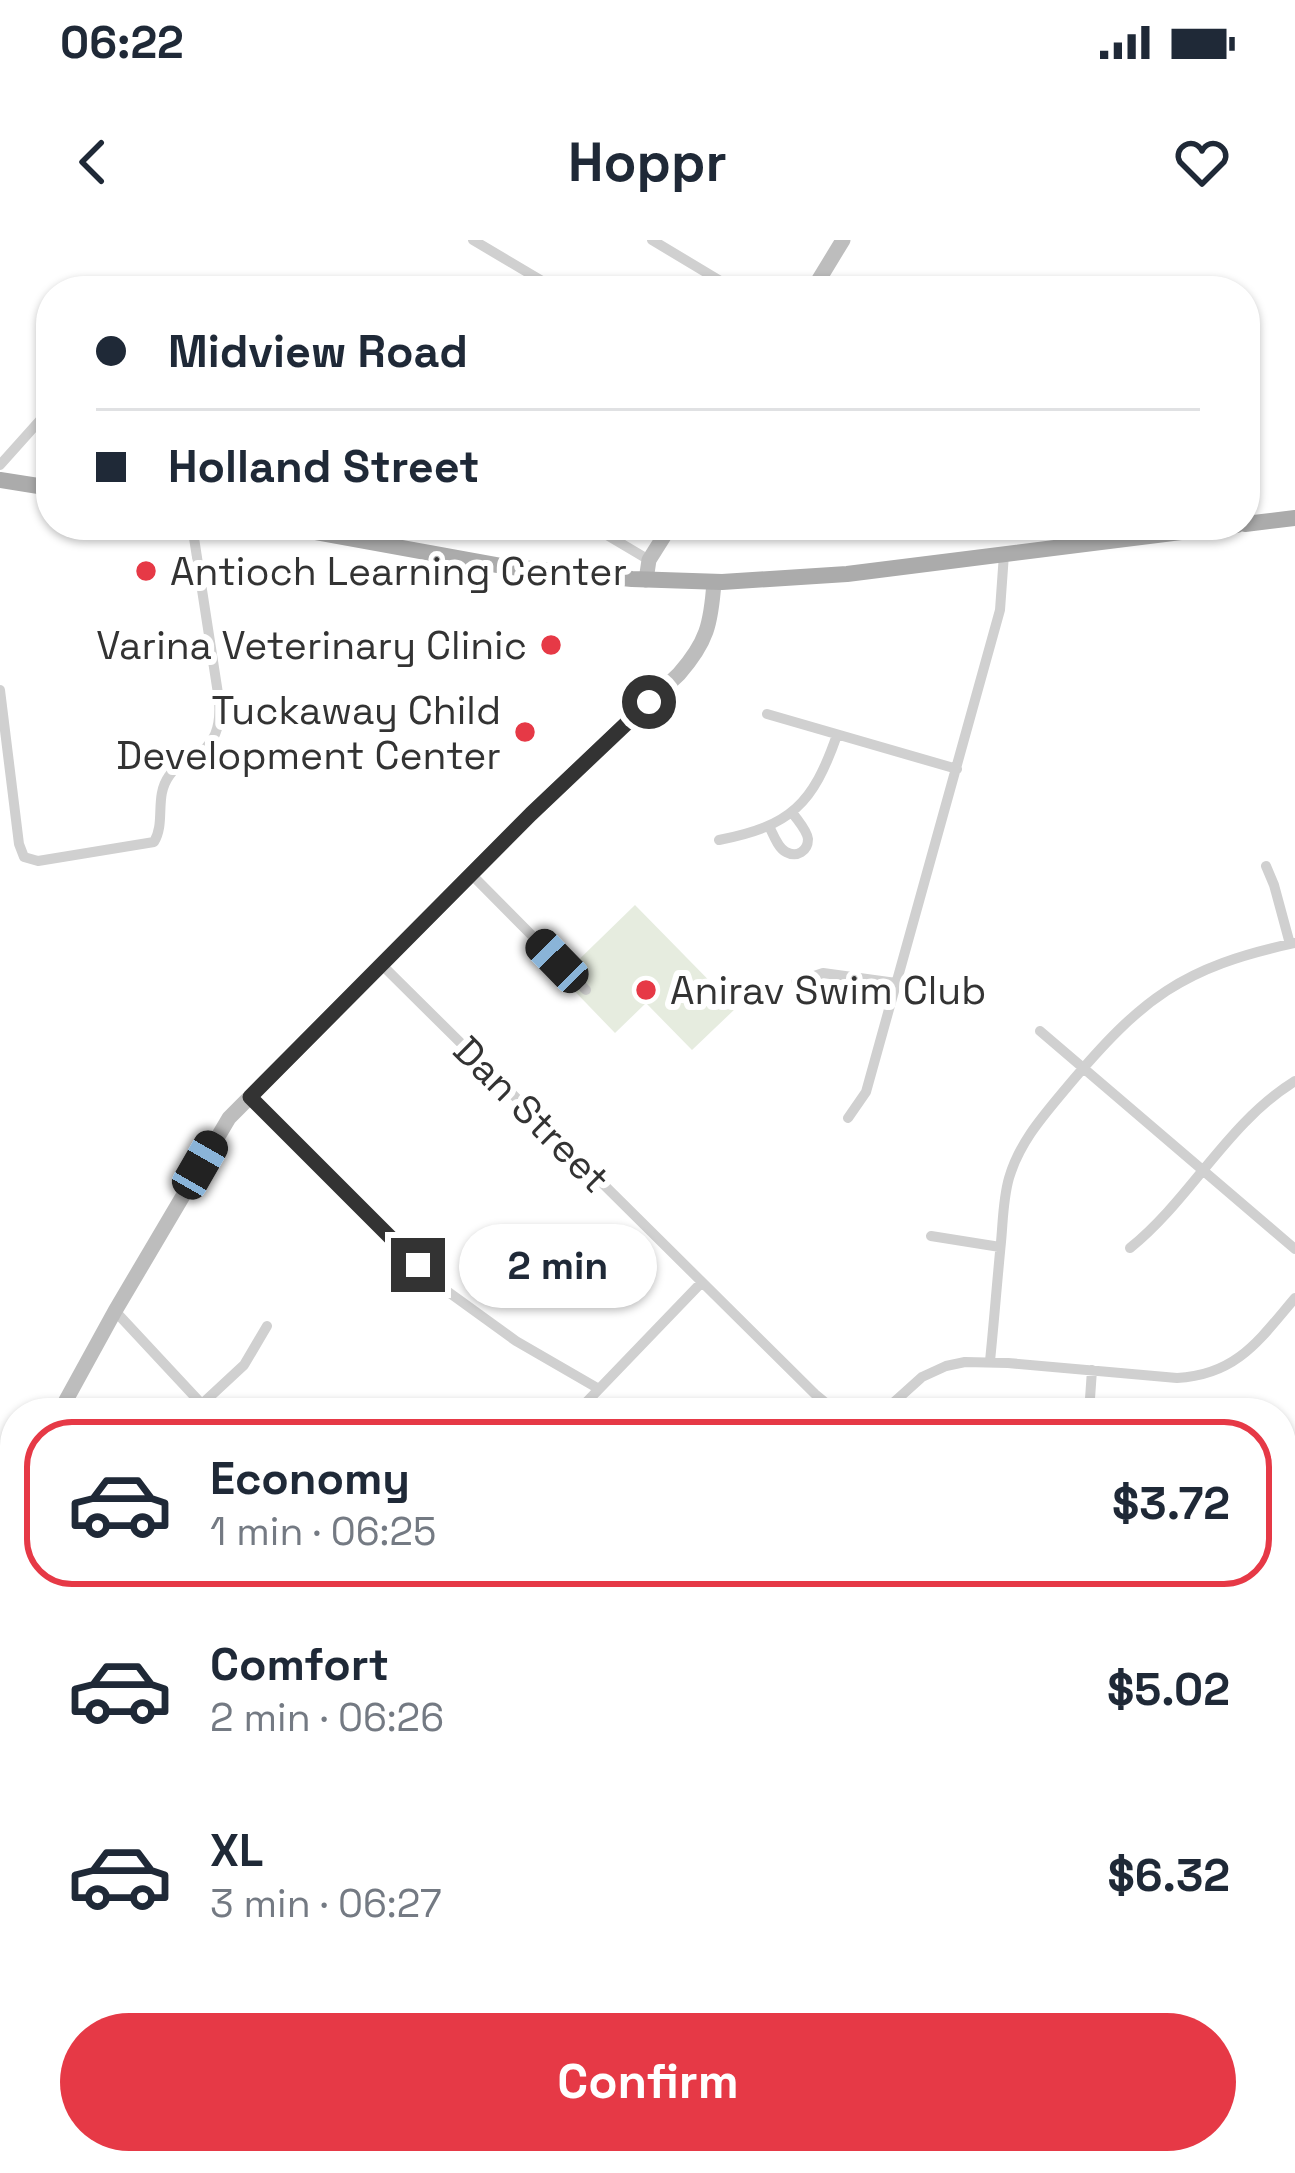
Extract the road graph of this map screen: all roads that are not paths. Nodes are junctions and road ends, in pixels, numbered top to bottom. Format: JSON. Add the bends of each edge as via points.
{"nodes":[{"id":1,"x":473,"y":240,"type":"edge"},
{"id":2,"x":652,"y":240,"type":"edge"},
{"id":3,"x":839,"y":242,"type":"edge"},
{"id":4,"x":534,"y":276,"type":"edge"},
{"id":5,"x":712,"y":276,"type":"edge"},
{"id":6,"x":820,"y":276,"type":"edge"},
{"id":7,"x":36,"y":425,"type":"edge"},
{"id":8,"x":0,"y":465,"type":"edge"},
{"id":9,"x":0,"y":480,"type":"edge"},
{"id":10,"x":36,"y":486,"type":"edge"},
{"id":11,"x":1295,"y":518,"type":"edge"},
{"id":12,"x":1260,"y":522,"type":"edge"},
{"id":13,"x":194,"y":540,"type":"edge"},
{"id":14,"x":359,"y":540,"type":"edge"},
{"id":15,"x":615,"y":540,"type":"edge"},
{"id":16,"x":662,"y":540,"type":"edge"},
{"id":17,"x":1115,"y":540,"type":"edge"},
{"id":18,"x":1004,"y":554,"type":"junction"},
{"id":19,"x":649,"y":560,"type":"junction"},
{"id":20,"x":646,"y":580,"type":"junction"},
{"id":21,"x":714,"y":582,"type":"junction"},
{"id":22,"x":0,"y":690,"type":"edge"},
{"id":23,"x":767,"y":714,"type":"dead end"},
{"id":24,"x":837,"y":735,"type":"junction"},
{"id":25,"x":957,"y":769,"type":"junction"},
{"id":26,"x":792,"y":812,"type":"junction"},
{"id":27,"x":769,"y":826,"type":"junction"},
{"id":28,"x":718,"y":840,"type":"dead end"},
{"id":29,"x":1266,"y":866,"type":"dead end"},
{"id":30,"x":471,"y":874,"type":"junction"},
{"id":31,"x":1292,"y":944,"type":"edge"},
{"id":32,"x":382,"y":964,"type":"junction"},
{"id":33,"x":796,"y":982,"type":"dead end"},
{"id":34,"x":896,"y":983,"type":"junction"},
{"id":35,"x":586,"y":990,"type":"dead end"},
{"id":36,"x":1040,"y":1031,"type":"dead end"},
{"id":37,"x":1083,"y":1068,"type":"junction"},
{"id":38,"x":1295,"y":1081,"type":"edge"},
{"id":39,"x":250,"y":1097,"type":"junction"},
{"id":40,"x":848,"y":1118,"type":"dead end"},
{"id":41,"x":1202,"y":1169,"type":"junction"},
{"id":42,"x":931,"y":1236,"type":"dead end"},
{"id":43,"x":1000,"y":1247,"type":"junction"},
{"id":44,"x":1130,"y":1248,"type":"dead end"},
{"id":45,"x":1295,"y":1249,"type":"edge"},
{"id":46,"x":702,"y":1282,"type":"junction"},
{"id":47,"x":1295,"y":1298,"type":"edge"},
{"id":48,"x":115,"y":1311,"type":"junction"},
{"id":49,"x":267,"y":1326,"type":"dead end"},
{"id":50,"x":990,"y":1361,"type":"junction"},
{"id":51,"x":1093,"y":1370,"type":"junction"},
{"id":52,"x":599,"y":1389,"type":"junction"},
{"id":53,"x":67,"y":1398,"type":"edge"},
{"id":54,"x":197,"y":1398,"type":"edge"},
{"id":55,"x":215,"y":1398,"type":"edge"},
{"id":56,"x":590,"y":1398,"type":"edge"},
{"id":57,"x":822,"y":1398,"type":"edge"},
{"id":58,"x":898,"y":1398,"type":"edge"},
{"id":59,"x":1090,"y":1398,"type":"edge"}],
"edges":[{"from":1,"to":4,"type":"street"},
{"from":2,"to":5,"type":"street"},
{"from":3,"to":6,"type":"street"},
{"from":7,"to":8,"type":"street"},
{"from":9,"to":10,"type":"main road"},
{"from":11,"to":12,"type":"main road"},
{"from":13,"to":22,"type":"street","via":[[220,723],[207,748],[167,778],[154,842],[28,859]]},
{"from":14,"to":20,"type":"main road"},
{"from":15,"to":19,"type":"street"},
{"from":16,"to":19,"type":"street"},
{"from":17,"to":18,"type":"main road"},
{"from":18,"to":21,"type":"main road"},
{"from":18,"to":25,"type":"street","via":[[1000,610]]},
{"from":19,"to":20,"type":"street"},
{"from":20,"to":21,"type":"main road"},
{"from":21,"to":30,"type":"street","via":[[708,631],[692,659]]},
{"from":23,"to":24,"type":"street"},
{"from":24,"to":25,"type":"street"},
{"from":24,"to":26,"type":"street","via":[[817,784]]},
{"from":25,"to":34,"type":"street"},
{"from":26,"to":27,"type":"street"},
{"from":26,"to":27,"type":"street","via":[[807,836],[801,853],[785,851]]},
{"from":27,"to":28,"type":"street"},
{"from":29,"to":31,"type":"street"},
{"from":30,"to":32,"type":"street"},
{"from":30,"to":35,"type":"street"},
{"from":31,"to":37,"type":"street","via":[[1220,964],[1157,995]]},
{"from":32,"to":39,"type":"street"},
{"from":32,"to":46,"type":"street","name":"Dan Street"},
{"from":33,"to":34,"type":"street","via":[[823,974]]},
{"from":34,"to":40,"type":"street","via":[[866,1092]]},
{"from":36,"to":37,"type":"street"},
{"from":37,"to":41,"type":"street"},
{"from":37,"to":43,"type":"street","via":[[1016,1160]]},
{"from":38,"to":41,"type":"street","via":[[1251,1114]]},
{"from":39,"to":48,"type":"street","via":[[221,1128]]},
{"from":39,"to":52,"type":"street","via":[[440,1286]]},
{"from":41,"to":44,"type":"street"},
{"from":41,"to":45,"type":"street"},
{"from":42,"to":43,"type":"street"},
{"from":43,"to":50,"type":"street"},
{"from":46,"to":52,"type":"street"},
{"from":46,"to":57,"type":"street","name":"Dan Street"},
{"from":47,"to":51,"type":"street","via":[[1247,1352],[1214,1372],[1178,1378]]},
{"from":48,"to":53,"type":"street"},
{"from":48,"to":54,"type":"street"},
{"from":49,"to":55,"type":"street"},
{"from":50,"to":51,"type":"street"},
{"from":50,"to":58,"type":"street","via":[[935,1370]]},
{"from":51,"to":59,"type":"street"},
{"from":52,"to":56,"type":"street"}]}
